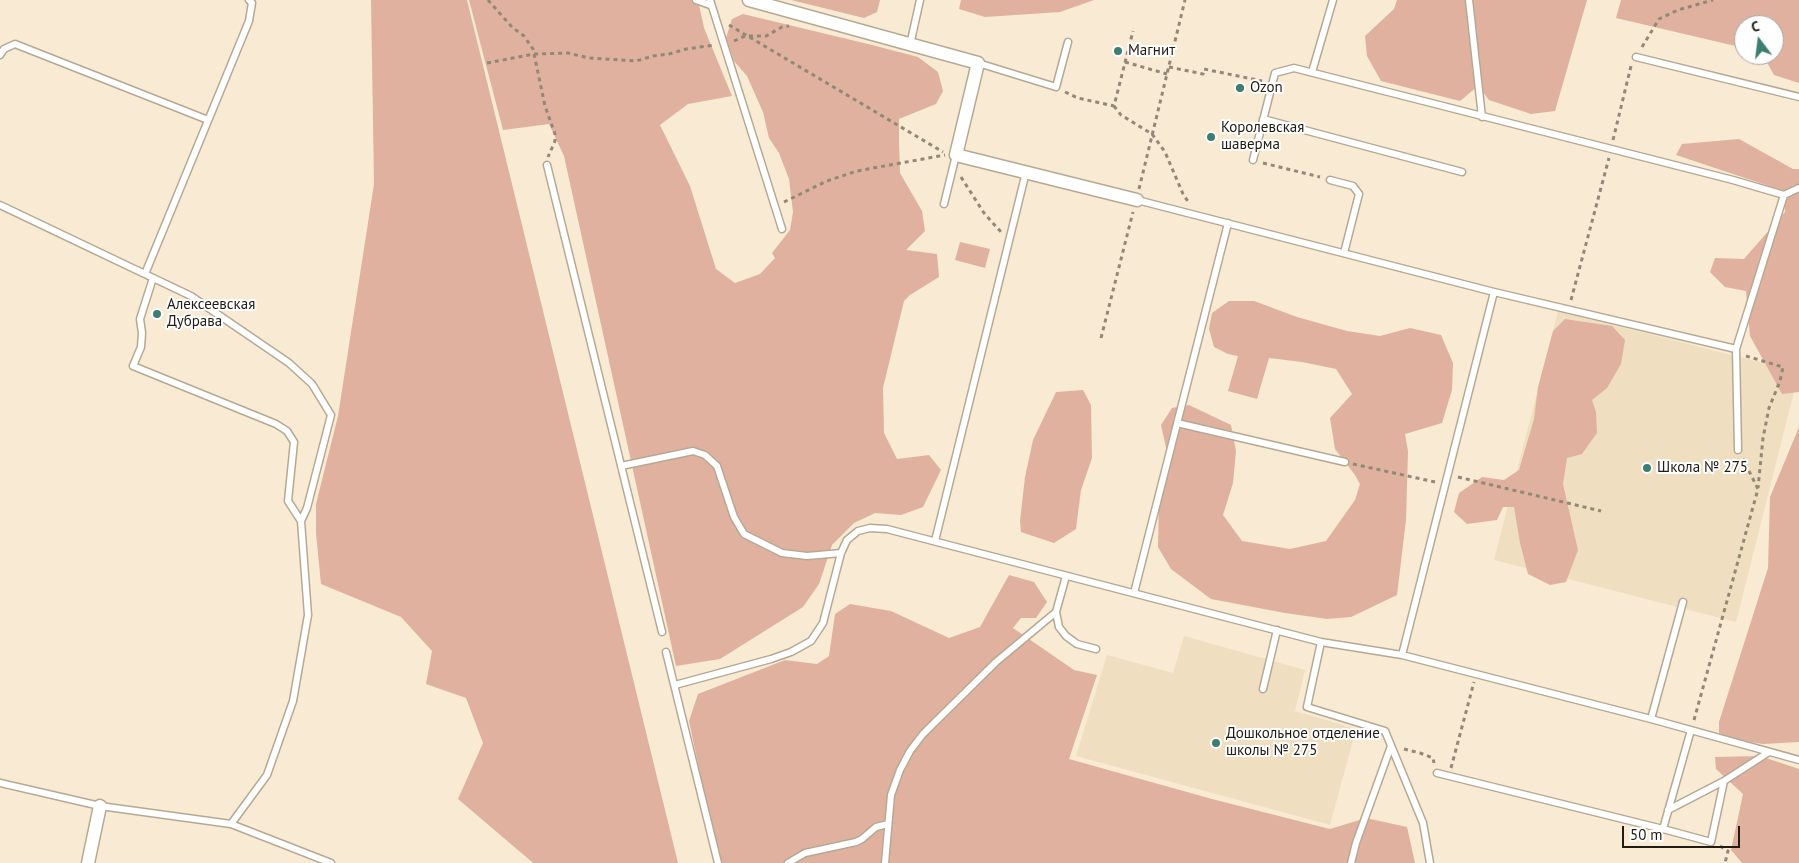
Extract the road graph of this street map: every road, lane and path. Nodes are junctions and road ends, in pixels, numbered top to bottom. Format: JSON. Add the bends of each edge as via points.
{"nodes":[{"id":1,"x":249,"y":0,"type":"edge"},
{"id":2,"x":488,"y":0,"type":"edge"},
{"id":3,"x":696,"y":0,"type":"edge"},
{"id":4,"x":748,"y":0,"type":"edge"},
{"id":5,"x":920,"y":0,"type":"edge"},
{"id":6,"x":1185,"y":0,"type":"edge"},
{"id":7,"x":1333,"y":0,"type":"edge"},
{"id":8,"x":1469,"y":0,"type":"edge"},
{"id":9,"x":1713,"y":0,"type":"edge"},
{"id":10,"x":710,"y":2,"type":"edge"},
{"id":11,"x":714,"y":15,"type":"junction"},
{"id":12,"x":811,"y":18,"type":"junction"},
{"id":13,"x":1133,"y":31,"type":"dead end"},
{"id":14,"x":745,"y":36,"type":"junction"},
{"id":15,"x":1068,"y":42,"type":"dead end"},
{"id":16,"x":723,"y":44,"type":"junction"},
{"id":17,"x":910,"y":45,"type":"junction"},
{"id":18,"x":534,"y":54,"type":"junction"},
{"id":19,"x":0,"y":55,"type":"edge"},
{"id":20,"x":1636,"y":57,"type":"junction"},
{"id":21,"x":1125,"y":62,"type":"junction"},
{"id":22,"x":487,"y":63,"type":"dead end"},
{"id":23,"x":978,"y":63,"type":"junction"},
{"id":24,"x":1169,"y":67,"type":"junction"},
{"id":25,"x":1312,"y":72,"type":"junction"},
{"id":26,"x":1167,"y":74,"type":"junction"},
{"id":27,"x":1272,"y":84,"type":"junction"},
{"id":28,"x":1056,"y":87,"type":"junction"},
{"id":29,"x":1799,"y":97,"type":"edge"},
{"id":30,"x":1114,"y":106,"type":"junction"},
{"id":31,"x":1482,"y":117,"type":"junction"},
{"id":32,"x":208,"y":120,"type":"junction"},
{"id":33,"x":1263,"y":120,"type":"junction"},
{"id":34,"x":1152,"y":134,"type":"junction"},
{"id":35,"x":1611,"y":148,"type":"junction"},
{"id":36,"x":955,"y":160,"type":"junction"},
{"id":37,"x":1253,"y":160,"type":"joint"},
{"id":38,"x":547,"y":165,"type":"joint"},
{"id":39,"x":1026,"y":172,"type":"junction"},
{"id":40,"x":1462,"y":172,"type":"dead end"},
{"id":41,"x":1330,"y":180,"type":"joint"},
{"id":42,"x":1799,"y":188,"type":"edge"},
{"id":43,"x":1784,"y":195,"type":"junction"},
{"id":44,"x":1136,"y":200,"type":"junction"},
{"id":45,"x":944,"y":204,"type":"dead end"},
{"id":46,"x":0,"y":205,"type":"edge"},
{"id":47,"x":774,"y":206,"type":"junction"},
{"id":48,"x":1196,"y":215,"type":"junction"},
{"id":49,"x":1228,"y":223,"type":"junction"},
{"id":50,"x":782,"y":229,"type":"dead end"},
{"id":51,"x":1009,"y":241,"type":"junction"},
{"id":52,"x":1344,"y":253,"type":"junction"},
{"id":53,"x":145,"y":274,"type":"junction"},
{"id":54,"x":154,"y":278,"type":"junction"},
{"id":55,"x":1494,"y":292,"type":"junction"},
{"id":56,"x":1568,"y":310,"type":"junction"},
{"id":57,"x":1101,"y":338,"type":"dead end"},
{"id":58,"x":1736,"y":349,"type":"junction"},
{"id":59,"x":1177,"y":423,"type":"junction"},
{"id":60,"x":1738,"y":450,"type":"joint"},
{"id":61,"x":1345,"y":462,"type":"joint"},
{"id":62,"x":621,"y":466,"type":"junction"},
{"id":63,"x":1448,"y":475,"type":"junction"},
{"id":64,"x":1445,"y":484,"type":"junction"},
{"id":65,"x":1758,"y":489,"type":"junction"},
{"id":66,"x":1601,"y":511,"type":"dead end"},
{"id":67,"x":301,"y":521,"type":"junction"},
{"id":68,"x":935,"y":542,"type":"junction"},
{"id":69,"x":841,"y":554,"type":"junction"},
{"id":70,"x":1066,"y":576,"type":"junction"},
{"id":71,"x":1134,"y":593,"type":"junction"},
{"id":72,"x":1683,"y":602,"type":"dead end"},
{"id":73,"x":1056,"y":612,"type":"junction"},
{"id":74,"x":1277,"y":630,"type":"junction"},
{"id":75,"x":662,"y":632,"type":"dead end"},
{"id":76,"x":1321,"y":642,"type":"junction"},
{"id":77,"x":1096,"y":649,"type":"dead end"},
{"id":78,"x":666,"y":652,"type":"dead end"},
{"id":79,"x":1402,"y":656,"type":"junction"},
{"id":80,"x":1476,"y":674,"type":"junction"},
{"id":81,"x":674,"y":685,"type":"junction"},
{"id":82,"x":1263,"y":689,"type":"dead end"},
{"id":83,"x":1651,"y":719,"type":"junction"},
{"id":84,"x":1691,"y":730,"type":"junction"},
{"id":85,"x":1391,"y":746,"type":"junction"},
{"id":86,"x":1769,"y":752,"type":"junction"},
{"id":87,"x":1799,"y":760,"type":"edge"},
{"id":88,"x":1437,"y":774,"type":"joint"},
{"id":89,"x":1448,"y":776,"type":"junction"},
{"id":90,"x":1724,"y":781,"type":"junction"},
{"id":91,"x":0,"y":783,"type":"edge"},
{"id":92,"x":100,"y":806,"type":"junction"},
{"id":93,"x":1668,"y":810,"type":"junction"},
{"id":94,"x":231,"y":824,"type":"junction"},
{"id":95,"x":888,"y":824,"type":"junction"},
{"id":96,"x":1663,"y":828,"type":"junction"},
{"id":97,"x":1711,"y":842,"type":"junction"},
{"id":98,"x":88,"y":863,"type":"edge"},
{"id":99,"x":331,"y":863,"type":"edge"},
{"id":100,"x":718,"y":863,"type":"edge"},
{"id":101,"x":788,"y":863,"type":"edge"},
{"id":102,"x":885,"y":863,"type":"edge"},
{"id":103,"x":1351,"y":863,"type":"edge"},
{"id":104,"x":1430,"y":863,"type":"edge"},
{"id":105,"x":1725,"y":863,"type":"edge"}],
"edges":[{"from":1,"to":32,"type":"lane","via":[[252,3],[249,21]]},
{"from":2,"to":18,"type":"path","via":[[524,36]]},
{"from":3,"to":10,"type":"lane"},
{"from":4,"to":12,"type":"street"},
{"from":5,"to":17,"type":"lane"},
{"from":6,"to":24,"type":"path"},
{"from":7,"to":25,"type":"lane"},
{"from":8,"to":31,"type":"lane"},
{"from":9,"to":20,"type":"path","via":[[1660,19]]},
{"from":10,"to":11,"type":"lane"},
{"from":11,"to":14,"type":"path"},
{"from":11,"to":16,"type":"lane"},
{"from":12,"to":14,"type":"path","via":[[766,36]]},
{"from":12,"to":17,"type":"street"},
{"from":13,"to":21,"type":"path"},
{"from":14,"to":16,"type":"path"},
{"from":14,"to":47,"type":"path","via":[[947,154],[857,171]]},
{"from":15,"to":28,"type":"lane"},
{"from":16,"to":18,"type":"path","via":[[636,61],[589,58],[568,53]]},
{"from":16,"to":47,"type":"lane"},
{"from":17,"to":23,"type":"street"},
{"from":18,"to":22,"type":"path"},
{"from":18,"to":38,"type":"path","via":[[555,134]]},
{"from":19,"to":32,"type":"lane","via":[[15,44]]},
{"from":20,"to":29,"type":"lane"},
{"from":20,"to":35,"type":"path"},
{"from":21,"to":26,"type":"path"},
{"from":21,"to":30,"type":"path"},
{"from":23,"to":28,"type":"lane"},
{"from":23,"to":36,"type":"street"},
{"from":24,"to":26,"type":"path"},
{"from":24,"to":27,"type":"path","via":[[1203,74],[1204,69]]},
{"from":25,"to":27,"type":"lane","via":[[1294,68],[1275,73]]},
{"from":25,"to":31,"type":"lane"},
{"from":26,"to":34,"type":"path"},
{"from":27,"to":33,"type":"lane"},
{"from":28,"to":30,"type":"path","via":[[1078,98]]},
{"from":30,"to":34,"type":"path","via":[[1121,115]]},
{"from":31,"to":35,"type":"lane"},
{"from":32,"to":53,"type":"lane"},
{"from":33,"to":37,"type":"lane"},
{"from":33,"to":40,"type":"lane"},
{"from":34,"to":44,"type":"path"},
{"from":34,"to":48,"type":"path","via":[[1165,152]]},
{"from":35,"to":43,"type":"lane"},
{"from":35,"to":56,"type":"path"},
{"from":36,"to":39,"type":"street"},
{"from":36,"to":45,"type":"lane"},
{"from":36,"to":51,"type":"path","via":[[984,213]]},
{"from":37,"to":41,"type":"path"},
{"from":38,"to":62,"type":"lane"},
{"from":39,"to":44,"type":"street"},
{"from":39,"to":51,"type":"lane"},
{"from":41,"to":52,"type":"lane","via":[[1354,186],[1359,194]]},
{"from":42,"to":43,"type":"lane"},
{"from":43,"to":58,"type":"lane"},
{"from":44,"to":48,"type":"lane"},
{"from":44,"to":57,"type":"path"},
{"from":46,"to":53,"type":"lane"},
{"from":47,"to":50,"type":"lane"},
{"from":48,"to":49,"type":"lane"},
{"from":49,"to":52,"type":"lane"},
{"from":49,"to":59,"type":"lane"},
{"from":51,"to":68,"type":"lane"},
{"from":52,"to":55,"type":"lane"},
{"from":53,"to":54,"type":"lane"},
{"from":54,"to":67,"type":"lane","via":[[191,296],[289,364],[312,384],[331,415]]},
{"from":54,"to":67,"type":"lane","via":[[140,319],[141,347],[133,366],[287,431],[294,442],[288,501]]},
{"from":55,"to":56,"type":"lane"},
{"from":55,"to":63,"type":"lane"},
{"from":56,"to":58,"type":"lane"},
{"from":58,"to":60,"type":"lane"},
{"from":58,"to":65,"type":"path","via":[[1744,356],[1783,367],[1764,430]]},
{"from":59,"to":61,"type":"lane"},
{"from":59,"to":71,"type":"lane"},
{"from":60,"to":65,"type":"path"},
{"from":61,"to":64,"type":"path"},
{"from":62,"to":69,"type":"lane","via":[[693,451],[705,455],[717,466],[734,517],[744,534],[782,553],[807,556]]},
{"from":62,"to":75,"type":"lane"},
{"from":63,"to":64,"type":"lane"},
{"from":63,"to":66,"type":"path"},
{"from":64,"to":79,"type":"lane"},
{"from":65,"to":84,"type":"path"},
{"from":67,"to":94,"type":"lane","via":[[308,616],[293,701],[267,775]]},
{"from":68,"to":69,"type":"lane","via":[[887,529],[870,528],[858,531],[847,540]]},
{"from":68,"to":70,"type":"lane"},
{"from":69,"to":81,"type":"lane","via":[[823,623],[811,641],[771,659]]},
{"from":70,"to":71,"type":"lane"},
{"from":70,"to":73,"type":"lane"},
{"from":71,"to":74,"type":"lane"},
{"from":72,"to":83,"type":"lane"},
{"from":73,"to":77,"type":"lane","via":[[1059,627],[1066,636],[1077,644]]},
{"from":73,"to":95,"type":"lane","via":[[996,662],[923,734],[900,770],[891,795]]},
{"from":74,"to":76,"type":"lane"},
{"from":74,"to":82,"type":"lane"},
{"from":76,"to":79,"type":"lane"},
{"from":76,"to":85,"type":"lane","via":[[1308,706],[1385,731]]},
{"from":78,"to":81,"type":"lane"},
{"from":79,"to":80,"type":"lane"},
{"from":80,"to":83,"type":"lane"},
{"from":80,"to":89,"type":"path"},
{"from":81,"to":100,"type":"lane"},
{"from":83,"to":84,"type":"lane"},
{"from":84,"to":86,"type":"lane"},
{"from":84,"to":93,"type":"lane"},
{"from":85,"to":88,"type":"path","via":[[1433,758]]},
{"from":85,"to":103,"type":"lane"},
{"from":85,"to":104,"type":"lane","via":[[1423,823]]},
{"from":86,"to":87,"type":"lane"},
{"from":86,"to":90,"type":"lane"},
{"from":88,"to":89,"type":"lane"},
{"from":89,"to":96,"type":"lane"},
{"from":90,"to":93,"type":"lane"},
{"from":90,"to":97,"type":"lane"},
{"from":91,"to":92,"type":"lane"},
{"from":92,"to":94,"type":"lane"},
{"from":92,"to":98,"type":"street"},
{"from":93,"to":96,"type":"lane"},
{"from":94,"to":99,"type":"lane"},
{"from":95,"to":101,"type":"lane","via":[[876,827],[856,842],[805,852]]},
{"from":95,"to":102,"type":"lane"},
{"from":96,"to":97,"type":"lane"},
{"from":97,"to":105,"type":"path","via":[[1728,851]]}]}
